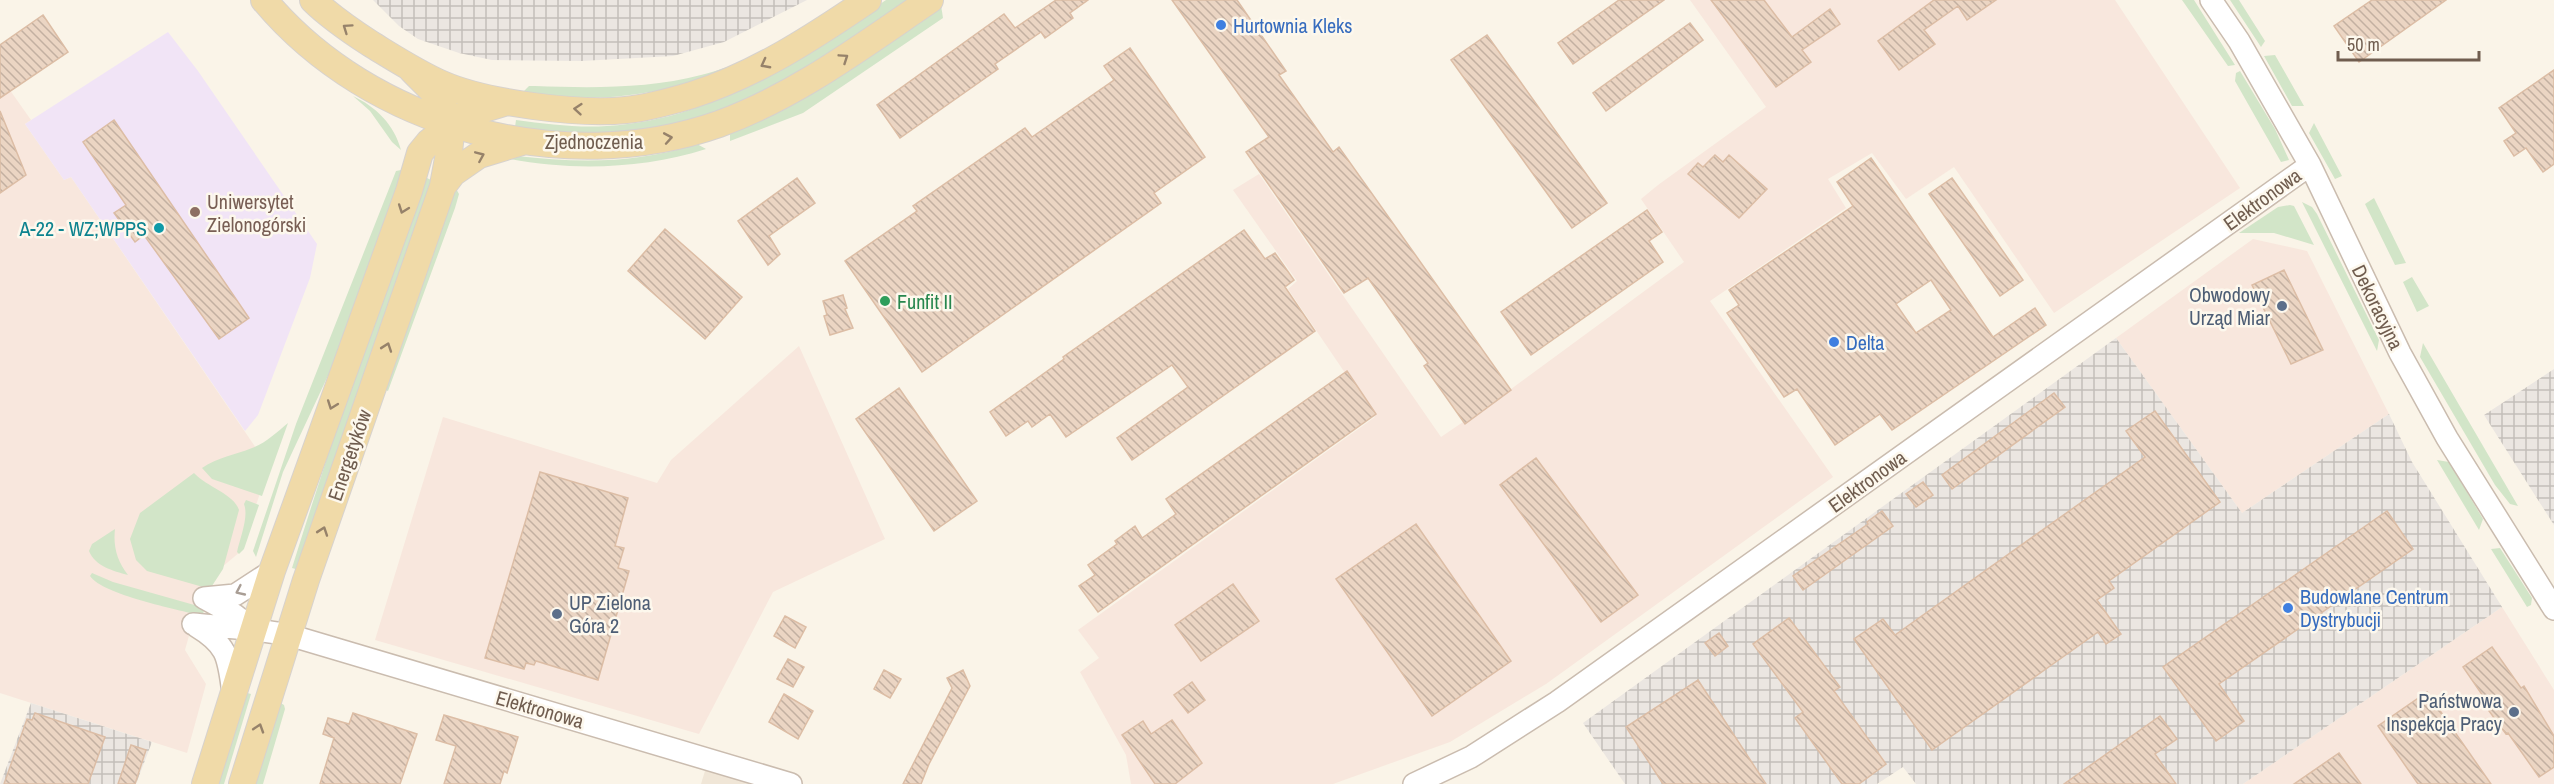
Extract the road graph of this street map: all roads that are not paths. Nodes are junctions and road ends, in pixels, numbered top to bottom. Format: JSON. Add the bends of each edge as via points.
{"nodes":[{"id":1,"x":264,"y":0,"type":"edge"},
{"id":2,"x":868,"y":0,"type":"edge"},
{"id":3,"x":930,"y":0,"type":"edge"},
{"id":4,"x":2211,"y":0,"type":"edge"},
{"id":5,"x":314,"y":2,"type":"edge"},
{"id":6,"x":411,"y":69,"type":"junction"},
{"id":7,"x":386,"y":99,"type":"junction"},
{"id":8,"x":507,"y":102,"type":"junction"},
{"id":9,"x":449,"y":125,"type":"junction"},
{"id":10,"x":526,"y":140,"type":"junction"},
{"id":11,"x":420,"y":153,"type":"junction"},
{"id":12,"x":2310,"y":165,"type":"junction"},
{"id":13,"x":443,"y":186,"type":"junction"},
{"id":14,"x":272,"y":571,"type":"junction"},
{"id":15,"x":2554,"y":609,"type":"edge"},
{"id":16,"x":253,"y":629,"type":"junction"},
{"id":17,"x":289,"y":635,"type":"junction"},
{"id":18,"x":232,"y":693,"type":"junction"},
{"id":19,"x":205,"y":784,"type":"edge"},
{"id":20,"x":242,"y":784,"type":"edge"},
{"id":21,"x":791,"y":784,"type":"edge"},
{"id":22,"x":1414,"y":784,"type":"edge"}],
"edges":[{"from":1,"to":7,"type":"main road","name":"Zjednoczenia","via":[[318,54]]},
{"from":2,"to":8,"type":"main road","name":"Zjednoczenia","one_way":true,"via":[[798,47],[747,74],[691,95],[627,110]]},
{"from":10,"to":3,"type":"main road","name":"Zjednoczenia","one_way":true,"via":[[638,143],[720,123],[776,100]]},
{"from":4,"to":12,"type":"street","name":"Dekoracyjna"},
{"from":6,"to":5,"type":"main road","name":"Zjednoczenia","one_way":true},
{"from":6,"to":8,"type":"main road","name":"Zjednoczenia","via":[[445,85]]},
{"from":6,"to":9,"type":"main road","name":"Energetyków","via":[[442,103]]},
{"from":7,"to":9,"type":"main road","name":"Zjednoczenia"},
{"from":7,"to":11,"type":"main road","via":[[408,118]]},
{"from":8,"to":9,"type":"main road","name":"Energetyków","via":[[464,115]]},
{"from":9,"to":10,"type":"main road","name":"Zjednoczenia"},
{"from":9,"to":11,"type":"main road","name":"Energetyków"},
{"from":9,"to":13,"type":"main road","name":"Energetyków","via":[[452,141]]},
{"from":13,"to":10,"type":"main road","one_way":true,"via":[[453,172],[479,155]]},
{"from":11,"to":14,"type":"main road","name":"Energetyków","one_way":true},
{"from":12,"to":15,"type":"street","name":"Dekoracyjna","via":[[2400,353],[2447,438]]},
{"from":12,"to":22,"type":"street","name":"Elektronowa","via":[[1557,702],[1480,752]]},
{"from":17,"to":13,"type":"main road","name":"Energetyków","one_way":true},
{"from":14,"to":16,"type":"main road","name":"Energetyków"},
{"from":14,"to":16,"type":"street","one_way":true,"via":[[235,595],[204,598]]},
{"from":16,"to":17,"type":"street","name":"Elektronowa"},
{"from":16,"to":18,"type":"main road","name":"Energetyków"},
{"from":16,"to":18,"type":"street","name":"Elektronowa","via":[[193,624],[222,646]]},
{"from":20,"to":17,"type":"main road","name":"Energetyków","one_way":true},
{"from":17,"to":21,"type":"street","name":"Elektronowa"},
{"from":18,"to":19,"type":"main road","name":"Energetyków"}]}
